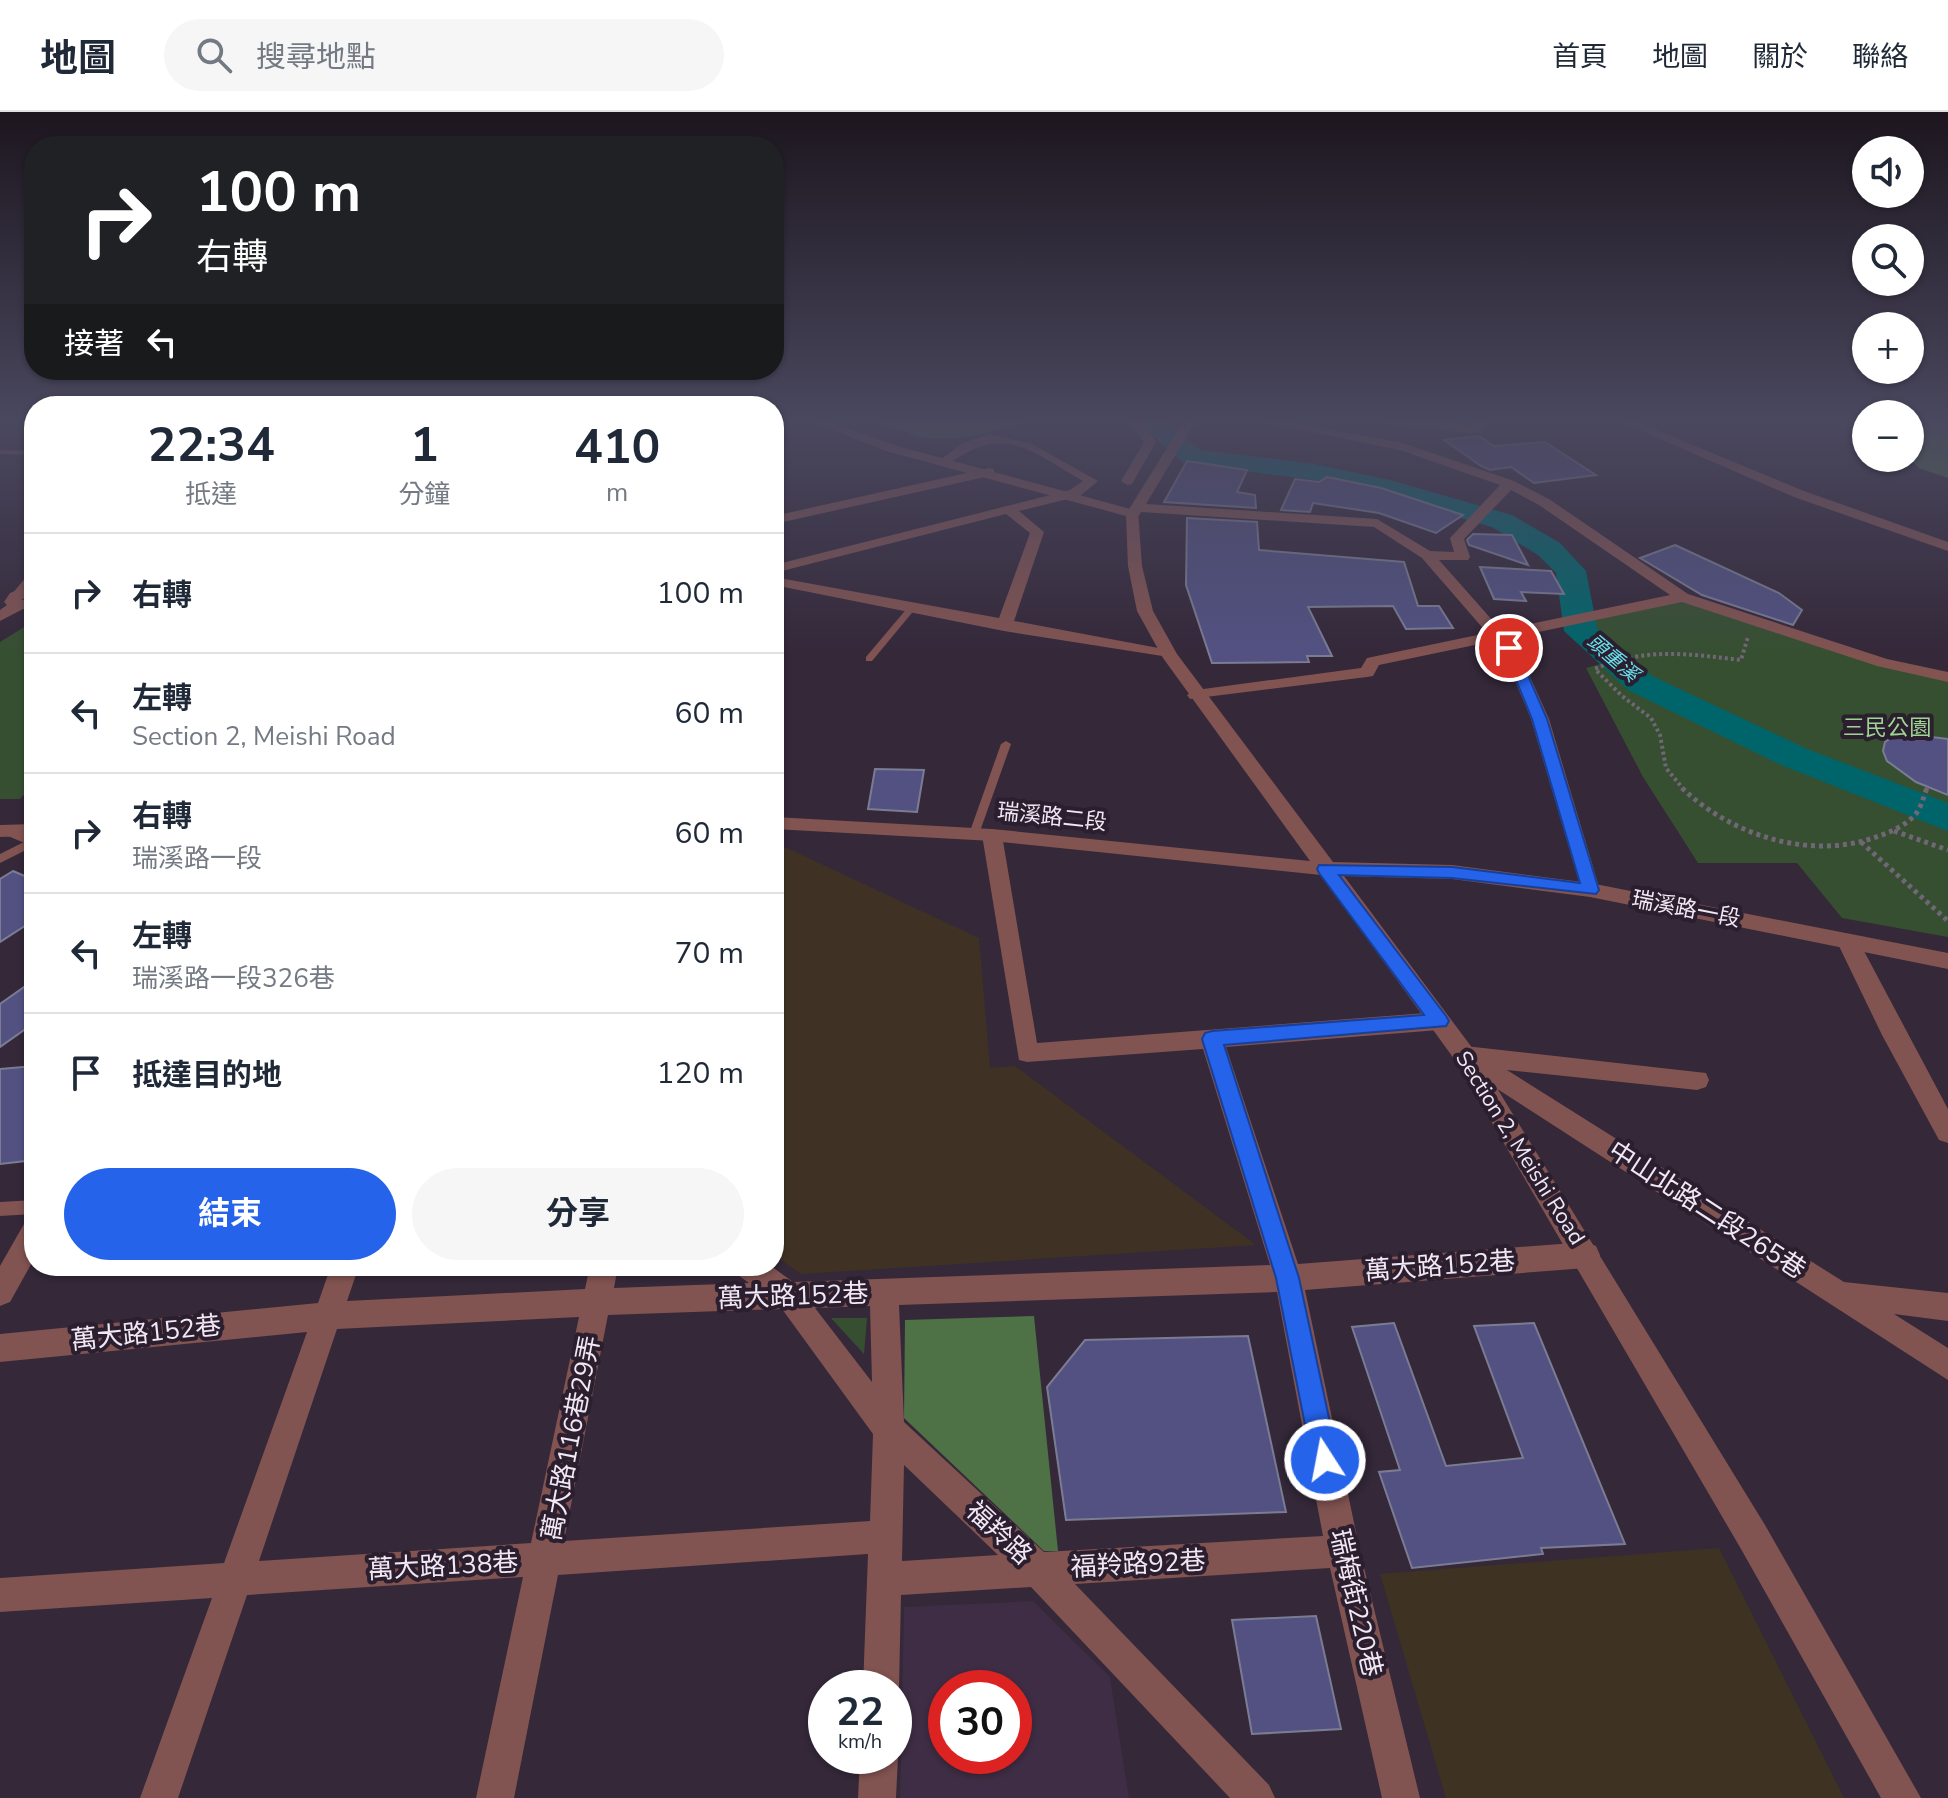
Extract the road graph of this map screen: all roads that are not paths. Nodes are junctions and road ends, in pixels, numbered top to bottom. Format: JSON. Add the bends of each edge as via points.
{"nodes":[{"id":1,"x":874,"y":498,"type":"edge"},
{"id":2,"x":1052,"y":498,"type":"edge"},
{"id":3,"x":1120,"y":498,"type":"edge"},
{"id":4,"x":1145,"y":498,"type":"edge"},
{"id":5,"x":1495,"y":498,"type":"edge"},
{"id":6,"x":1536,"y":498,"type":"edge"},
{"id":7,"x":1809,"y":498,"type":"edge"},
{"id":8,"x":1009,"y":510,"type":"junction"},
{"id":9,"x":1136,"y":511,"type":"junction"},
{"id":10,"x":784,"y":518,"type":"edge"},
{"id":11,"x":1948,"y":547,"type":"edge"},
{"id":12,"x":1427,"y":555,"type":"junction"},
{"id":13,"x":784,"y":566,"type":"edge"},
{"id":14,"x":784,"y":583,"type":"edge"},
{"id":15,"x":1683,"y":597,"type":"junction"},
{"id":16,"x":22,"y":602,"type":"edge"},
{"id":17,"x":912,"y":608,"type":"junction"},
{"id":18,"x":0,"y":616,"type":"edge"},
{"id":19,"x":1004,"y":626,"type":"junction"},
{"id":20,"x":1499,"y":635,"type":"junction"},
{"id":21,"x":1169,"y":655,"type":"junction"},
{"id":22,"x":869,"y":659,"type":"dead end"},
{"id":23,"x":1948,"y":677,"type":"edge"},
{"id":24,"x":1196,"y":695,"type":"junction"},
{"id":25,"x":1006,"y":744,"type":"dead end"},
{"id":26,"x":784,"y":824,"type":"edge"},
{"id":27,"x":983,"y":834,"type":"junction"},
{"id":28,"x":24,"y":846,"type":"edge"},
{"id":29,"x":0,"y":859,"type":"edge"},
{"id":30,"x":1325,"y":869,"type":"junction"},
{"id":31,"x":1590,"y":890,"type":"junction"},
{"id":32,"x":1848,"y":942,"type":"junction"},
{"id":33,"x":1948,"y":961,"type":"edge"},
{"id":34,"x":1439,"y":1021,"type":"junction"},
{"id":35,"x":1212,"y":1039,"type":"junction"},
{"id":36,"x":1465,"y":1056,"type":"junction"},
{"id":37,"x":1697,"y":1080,"type":"dead end"},
{"id":38,"x":1938,"y":1096,"type":"edge"},
{"id":39,"x":1948,"y":1132,"type":"edge"},
{"id":40,"x":24,"y":1208,"type":"edge"},
{"id":41,"x":0,"y":1209,"type":"edge"},
{"id":42,"x":24,"y":1251,"type":"edge"},
{"id":43,"x":1586,"y":1255,"type":"junction"},
{"id":44,"x":342,"y":1276,"type":"edge"},
{"id":45,"x":602,"y":1276,"type":"edge"},
{"id":46,"x":762,"y":1276,"type":"edge"},
{"id":47,"x":1288,"y":1278,"type":"junction"},
{"id":48,"x":884,"y":1292,"type":"junction"},
{"id":49,"x":0,"y":1293,"type":"edge"},
{"id":50,"x":1838,"y":1294,"type":"junction"},
{"id":51,"x":789,"y":1296,"type":"junction"},
{"id":52,"x":598,"y":1302,"type":"junction"},
{"id":53,"x":1948,"y":1307,"type":"edge"},
{"id":54,"x":328,"y":1316,"type":"junction"},
{"id":55,"x":0,"y":1348,"type":"edge"},
{"id":56,"x":1948,"y":1365,"type":"edge"},
{"id":57,"x":889,"y":1429,"type":"junction"},
{"id":58,"x":886,"y":1536,"type":"junction"},
{"id":59,"x":1343,"y":1551,"type":"junction"},
{"id":60,"x":546,"y":1561,"type":"junction"},
{"id":61,"x":1038,"y":1570,"type":"junction"},
{"id":62,"x":235,"y":1578,"type":"junction"},
{"id":63,"x":885,"y":1579,"type":"junction"},
{"id":64,"x":0,"y":1595,"type":"edge"},
{"id":65,"x":882,"y":1670,"type":"edge"},
{"id":66,"x":878,"y":1774,"type":"edge"},
{"id":67,"x":159,"y":1798,"type":"edge"},
{"id":68,"x":495,"y":1798,"type":"edge"},
{"id":69,"x":877,"y":1798,"type":"edge"},
{"id":70,"x":1256,"y":1798,"type":"edge"},
{"id":71,"x":1401,"y":1798,"type":"edge"},
{"id":72,"x":1902,"y":1798,"type":"edge"}],
"edges":[{"from":1,"to":10,"type":"street"},
{"from":2,"to":8,"type":"street"},
{"from":3,"to":9,"type":"street"},
{"from":4,"to":9,"type":"street"},
{"from":5,"to":12,"type":"street","via":[[1457,538],[1463,557]]},
{"from":6,"to":15,"type":"street"},
{"from":7,"to":11,"type":"street"},
{"from":8,"to":13,"type":"street"},
{"from":8,"to":19,"type":"street","via":[[1037,532]]},
{"from":9,"to":12,"type":"street","via":[[1377,523]]},
{"from":9,"to":21,"type":"street","name":"Section 2, Meishi Road","via":[[1135,566],[1145,611]]},
{"from":12,"to":20,"type":"street"},
{"from":14,"to":17,"type":"street"},
{"from":15,"to":20,"type":"street"},
{"from":15,"to":23,"type":"street","via":[[1883,663]]},
{"from":16,"to":18,"type":"street"},
{"from":17,"to":19,"type":"street"},
{"from":17,"to":22,"type":"lane"},
{"from":19,"to":21,"type":"street"},
{"from":20,"to":24,"type":"street","via":[[1373,661],[1367,672]]},
{"from":20,"to":31,"type":"street","via":[[1540,719]]},
{"from":21,"to":24,"type":"street","name":"Section 2, Meishi Road"},
{"from":24,"to":30,"type":"street","name":"Section 2, Meishi Road","via":[[1276,796]]},
{"from":25,"to":27,"type":"lane"},
{"from":26,"to":27,"type":"street","name":"瑞溪路二段"},
{"from":27,"to":30,"type":"street","name":"瑞溪路二段"},
{"from":27,"to":35,"type":"street","via":[[1027,1053]]},
{"from":28,"to":29,"type":"lane"},
{"from":30,"to":31,"type":"street","name":"瑞溪路一段","via":[[1452,872]]},
{"from":30,"to":34,"type":"street","name":"Section 2, Meishi Road"},
{"from":31,"to":32,"type":"street","name":"瑞溪路一段"},
{"from":32,"to":33,"type":"street","name":"瑞溪路一段"},
{"from":32,"to":38,"type":"street"},
{"from":34,"to":35,"type":"street"},
{"from":34,"to":36,"type":"street","name":"Section 2, Meishi Road"},
{"from":35,"to":47,"type":"street","name":"瑞梅街220巷"},
{"from":36,"to":37,"type":"street"},
{"from":36,"to":43,"type":"street","name":"Section 2, Meishi Road"},
{"from":36,"to":50,"type":"street","name":"中山北路二段265巷"},
{"from":38,"to":39,"type":"street"},
{"from":40,"to":41,"type":"lane"},
{"from":42,"to":49,"type":"street"},
{"from":43,"to":47,"type":"street","name":"萬大路152巷"},
{"from":43,"to":72,"type":"street","name":"Section 2, Meishi Road"},
{"from":44,"to":54,"type":"street"},
{"from":45,"to":52,"type":"street","name":"萬大路116巷29弄"},
{"from":46,"to":51,"type":"street","name":"福羚路"},
{"from":47,"to":48,"type":"street","name":"萬大路152巷"},
{"from":47,"to":59,"type":"street","name":"瑞梅街220巷"},
{"from":48,"to":51,"type":"street","name":"萬大路152巷"},
{"from":48,"to":57,"type":"street"},
{"from":50,"to":53,"type":"street"},
{"from":50,"to":56,"type":"street","name":"中山北路二段265巷"},
{"from":51,"to":52,"type":"street","name":"萬大路152巷"},
{"from":51,"to":57,"type":"street","name":"福羚路"},
{"from":52,"to":54,"type":"street","name":"萬大路152巷"},
{"from":52,"to":60,"type":"street","name":"萬大路116巷29弄"},
{"from":54,"to":55,"type":"street","name":"萬大路152巷"},
{"from":54,"to":62,"type":"street"},
{"from":57,"to":58,"type":"street"},
{"from":57,"to":61,"type":"street","name":"福羚路"},
{"from":58,"to":60,"type":"street","name":"萬大路138巷"},
{"from":58,"to":63,"type":"street"},
{"from":59,"to":61,"type":"street","name":"福羚路92巷"},
{"from":59,"to":71,"type":"street","name":"瑞梅街220巷"},
{"from":60,"to":62,"type":"street","name":"萬大路138巷"},
{"from":60,"to":68,"type":"street","name":"萬大路116巷29弄"},
{"from":61,"to":63,"type":"street","name":"福羚路92巷"},
{"from":61,"to":70,"type":"street","name":"福羚路"},
{"from":62,"to":64,"type":"street","name":"萬大路138巷"},
{"from":62,"to":67,"type":"street"},
{"from":63,"to":65,"type":"street"},
{"from":66,"to":69,"type":"street"}]}
